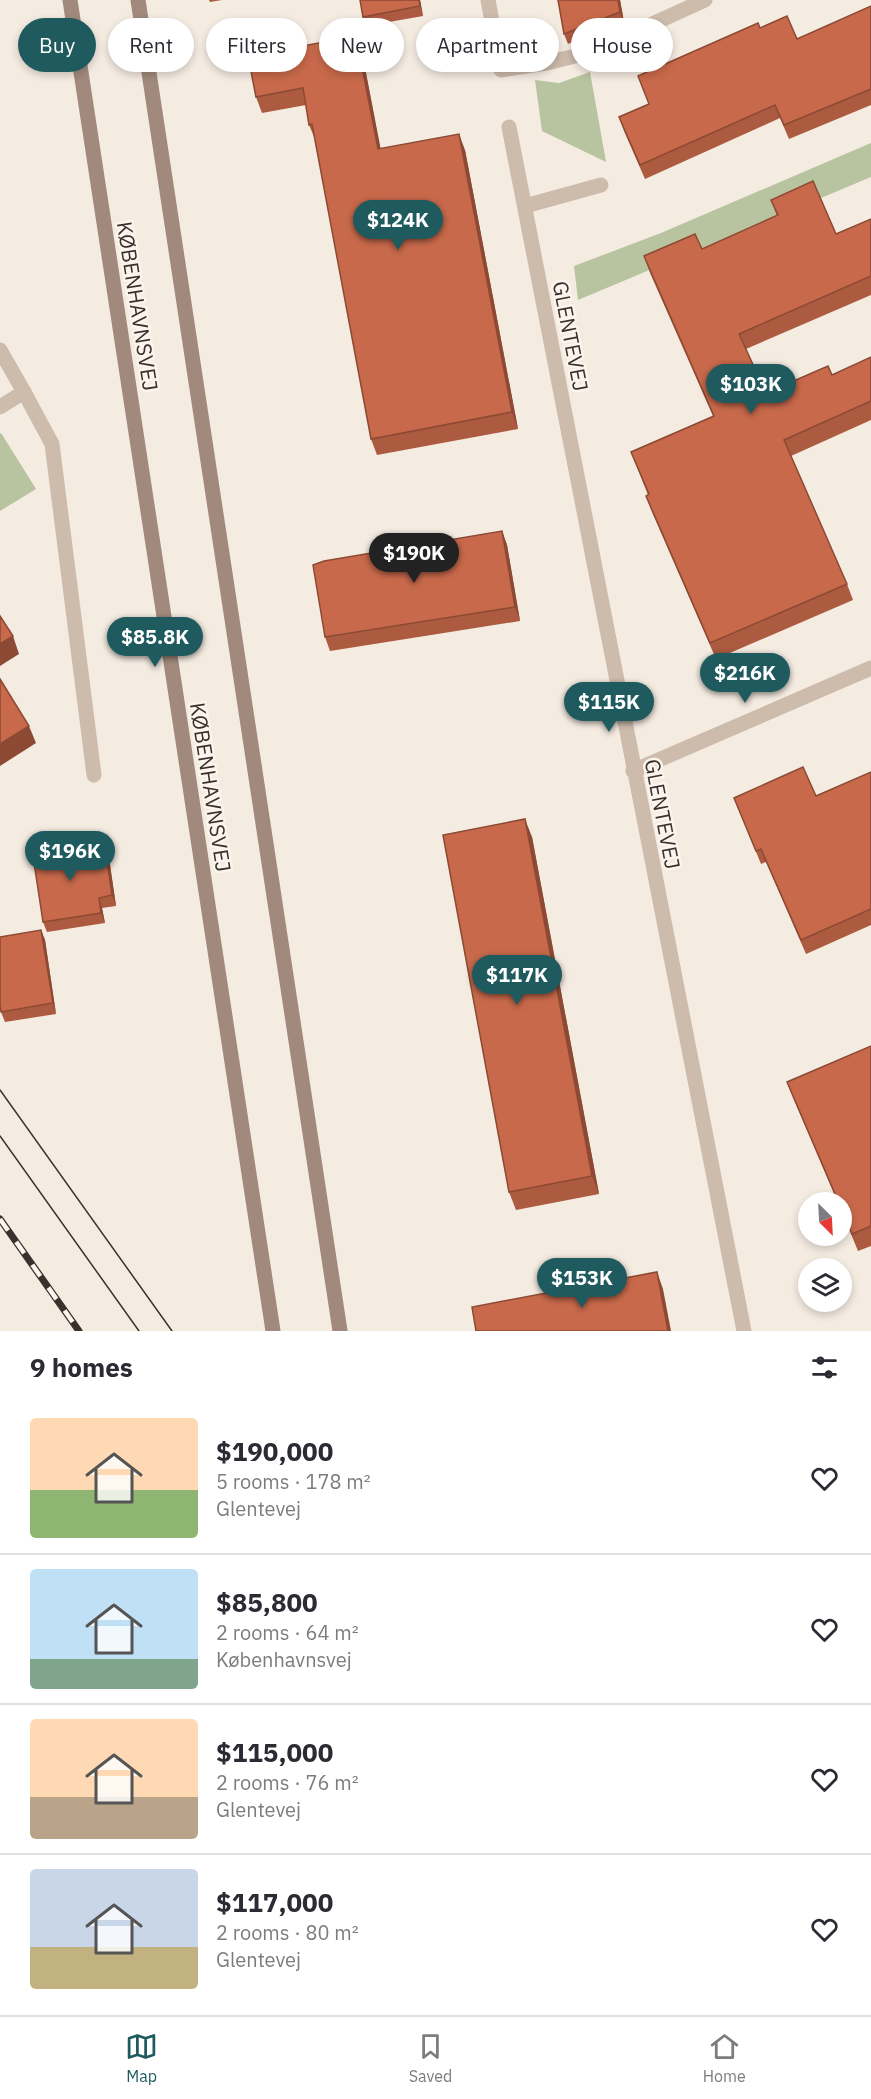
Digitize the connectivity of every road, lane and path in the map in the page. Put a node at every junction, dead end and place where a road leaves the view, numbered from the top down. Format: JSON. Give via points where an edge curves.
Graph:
{"nodes":[{"id":1,"x":70,"y":0,"type":"edge"},
{"id":2,"x":138,"y":0,"type":"edge"},
{"id":3,"x":488,"y":0,"type":"edge"},
{"id":4,"x":705,"y":0,"type":"edge"},
{"id":5,"x":509,"y":127,"type":"dead end"},
{"id":6,"x":601,"y":184,"type":"dead end"},
{"id":7,"x":525,"y":206,"type":"junction"},
{"id":8,"x":0,"y":350,"type":"edge"},
{"id":9,"x":24,"y":392,"type":"junction"},
{"id":10,"x":0,"y":406,"type":"edge"},
{"id":11,"x":871,"y":668,"type":"edge"},
{"id":12,"x":633,"y":771,"type":"junction"},
{"id":13,"x":94,"y":775,"type":"dead end"},
{"id":14,"x":273,"y":1331,"type":"edge"},
{"id":15,"x":340,"y":1331,"type":"edge"},
{"id":16,"x":744,"y":1331,"type":"edge"}],
"edges":[{"from":1,"to":14,"type":"main road","name":"KØBENHAVNSVEJ"},
{"from":2,"to":15,"type":"main road"},
{"from":3,"to":4,"type":"street","via":[[501,70],[591,52]]},
{"from":5,"to":7,"type":"street","name":"GLENTEVEJ"},
{"from":6,"to":7,"type":"street"},
{"from":7,"to":12,"type":"street","name":"GLENTEVEJ"},
{"from":8,"to":9,"type":"street"},
{"from":9,"to":10,"type":"street"},
{"from":9,"to":13,"type":"street","via":[[52,444]]},
{"from":11,"to":12,"type":"street"},
{"from":12,"to":16,"type":"street","name":"GLENTEVEJ"}]}
